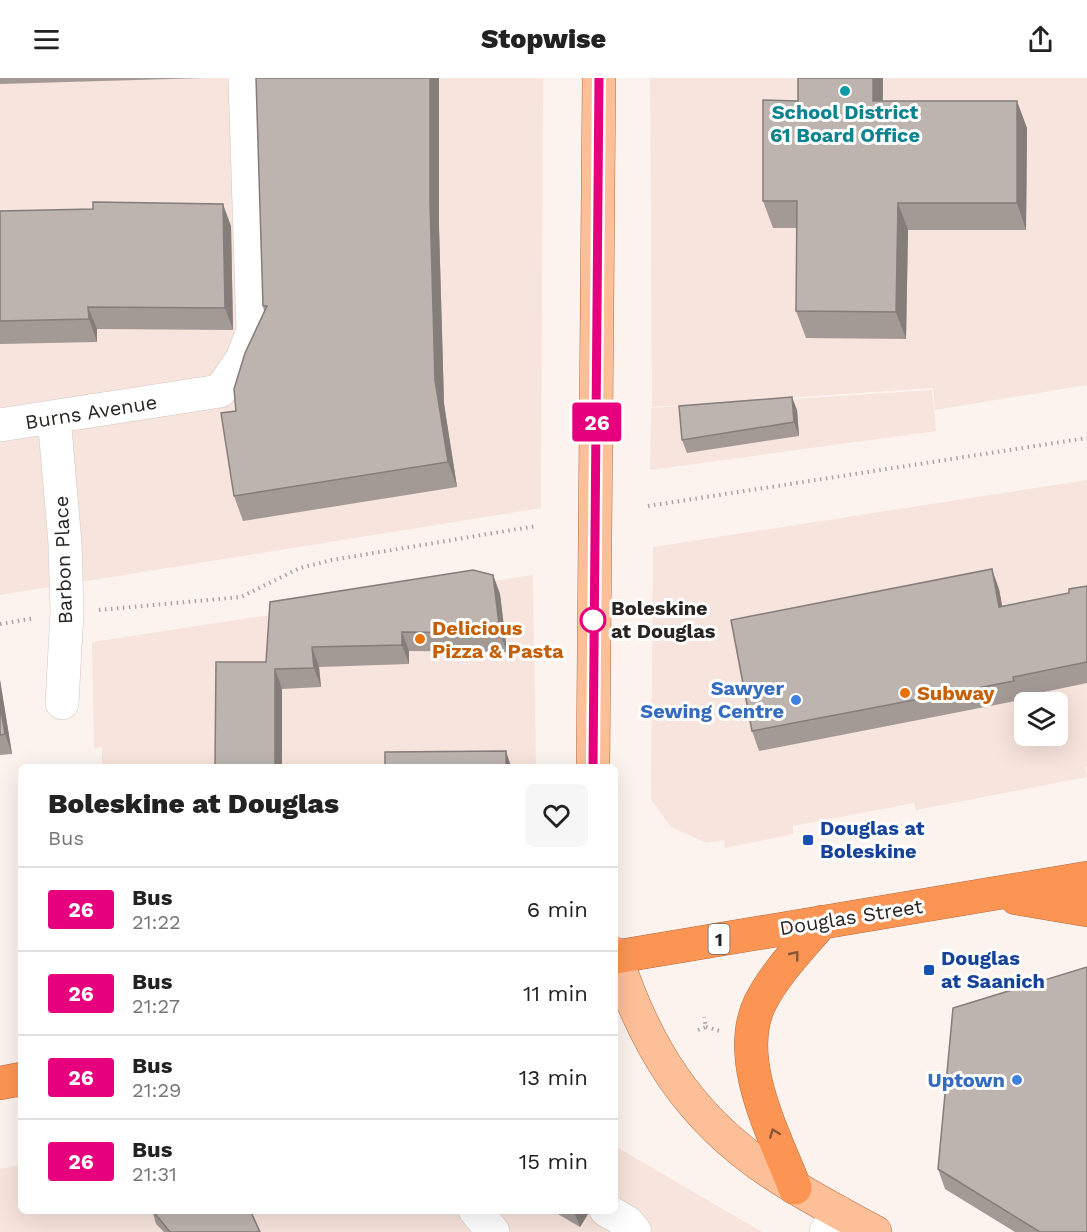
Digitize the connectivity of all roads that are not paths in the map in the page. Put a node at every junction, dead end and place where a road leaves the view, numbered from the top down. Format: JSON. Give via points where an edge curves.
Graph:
{"nodes":[{"id":1,"x":245,"y":78,"type":"edge"},
{"id":2,"x":599,"y":78,"type":"edge"},
{"id":3,"x":54,"y":417,"type":"junction"},
{"id":4,"x":0,"y":425,"type":"edge"},
{"id":5,"x":62,"y":703,"type":"dead end"},
{"id":6,"x":593,"y":764,"type":"edge"},
{"id":7,"x":1087,"y":878,"type":"edge"},
{"id":8,"x":991,"y":894,"type":"junction"},
{"id":9,"x":1087,"y":910,"type":"edge"},
{"id":10,"x":822,"y":922,"type":"junction"},
{"id":11,"x":618,"y":956,"type":"edge"},
{"id":12,"x":618,"y":965,"type":"edge"},
{"id":13,"x":18,"y":1080,"type":"edge"},
{"id":14,"x":0,"y":1083,"type":"edge"},
{"id":15,"x":795,"y":1188,"type":"junction"},
{"id":16,"x":478,"y":1214,"type":"edge"},
{"id":17,"x":613,"y":1214,"type":"edge"},
{"id":18,"x":832,"y":1222,"type":"edge"},
{"id":19,"x":492,"y":1232,"type":"edge"},
{"id":20,"x":635,"y":1232,"type":"edge"},
{"id":21,"x":875,"y":1232,"type":"edge"}],
"edges":[{"from":1,"to":3,"type":"street","name":"Burns Avenue","via":[[253,331],[242,359],[220,391]]},
{"from":2,"to":6,"type":"main road"},
{"from":3,"to":4,"type":"street","name":"Burns Avenue"},
{"from":3,"to":5,"type":"street","name":"Barbon Place","via":[[67,612]]},
{"from":7,"to":8,"type":"highway","name":"Douglas Street","number":"1"},
{"from":8,"to":9,"type":"highway"},
{"from":8,"to":10,"type":"highway","name":"Douglas Street","number":"1"},
{"from":10,"to":11,"type":"highway","name":"Douglas Street","number":"1"},
{"from":15,"to":10,"type":"highway","one_way":true,"via":[[752,1069],[751,1025],[771,984]]},
{"from":12,"to":15,"type":"main road","via":[[646,1034],[684,1092],[727,1137]]},
{"from":13,"to":14,"type":"highway"},
{"from":15,"to":18,"type":"main road"},
{"from":16,"to":19,"type":"street"},
{"from":17,"to":20,"type":"street"},
{"from":18,"to":21,"type":"main road"}]}
